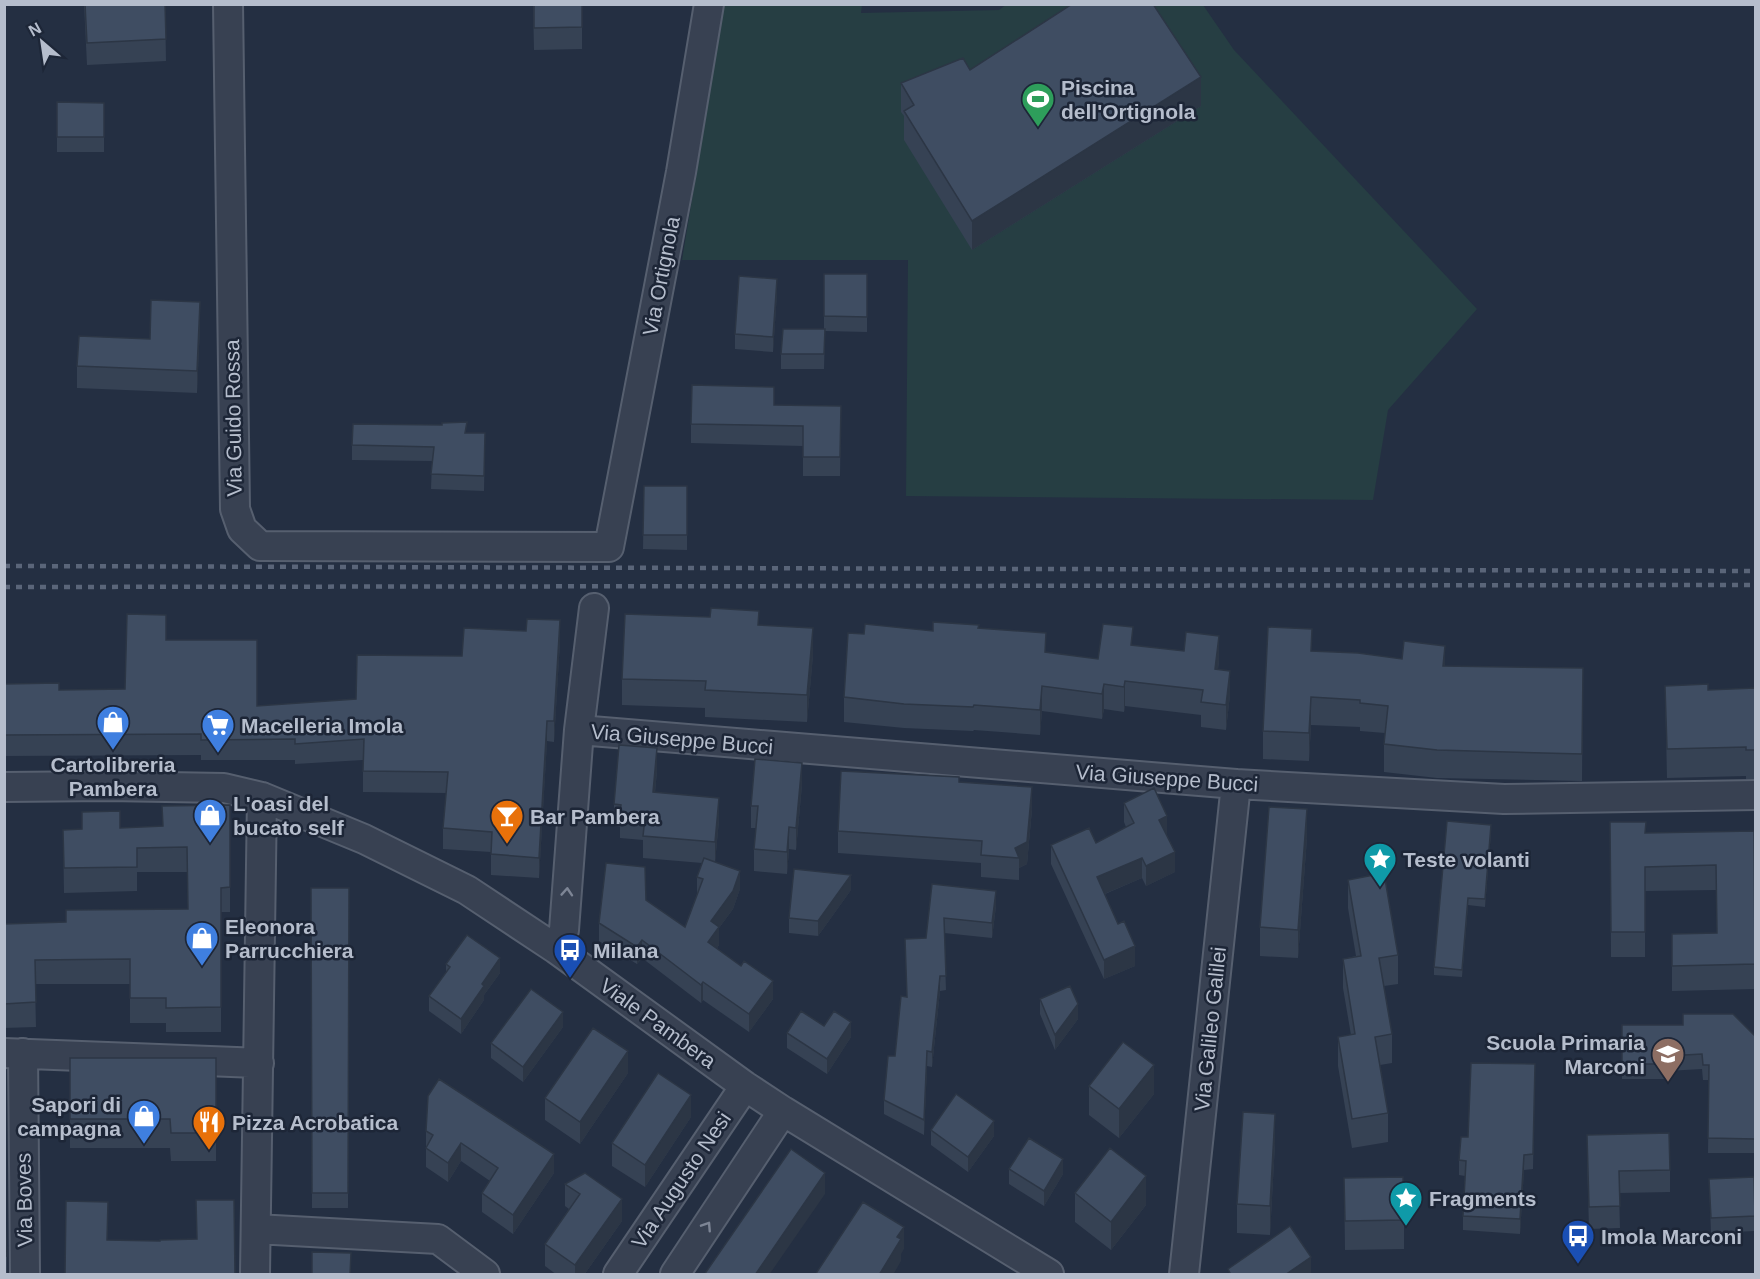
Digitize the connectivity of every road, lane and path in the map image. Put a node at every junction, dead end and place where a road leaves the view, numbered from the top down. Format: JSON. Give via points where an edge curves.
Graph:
{"nodes":[{"id":1,"x":228,"y":4,"type":"edge"},
{"id":2,"x":709,"y":4,"type":"edge"},
{"id":3,"x":609,"y":547,"type":"joint"},
{"id":4,"x":594,"y":608,"type":"dead end"},
{"id":5,"x":579,"y":730,"type":"junction"},
{"id":6,"x":1236,"y":784,"type":"junction"},
{"id":7,"x":4,"y":787,"type":"edge"},
{"id":8,"x":1755,"y":795,"type":"edge"},
{"id":9,"x":262,"y":797,"type":"junction"},
{"id":10,"x":556,"y":949,"type":"junction"},
{"id":11,"x":14,"y":1053,"type":"edge"},
{"id":12,"x":259,"y":1063,"type":"junction"},
{"id":13,"x":745,"y":1086,"type":"junction"},
{"id":14,"x":783,"y":1111,"type":"junction"},
{"id":15,"x":256,"y":1229,"type":"junction"},
{"id":16,"x":25,"y":1275,"type":"edge"},
{"id":17,"x":255,"y":1275,"type":"edge"},
{"id":18,"x":485,"y":1275,"type":"edge"},
{"id":19,"x":618,"y":1275,"type":"edge"},
{"id":20,"x":675,"y":1275,"type":"edge"},
{"id":21,"x":1050,"y":1275,"type":"edge"},
{"id":22,"x":1184,"y":1275,"type":"edge"}],
"edges":[{"from":1,"to":3,"type":"street","name":"Via Guido Rossa","via":[[234,509],[242,529],[260,546]]},
{"from":2,"to":3,"type":"street","name":"Via Ortignola"},
{"from":4,"to":5,"type":"street"},
{"from":5,"to":6,"type":"street","name":"Via Giuseppe Bucci"},
{"from":10,"to":5,"type":"street","one_way":true,"via":[[564,930]]},
{"from":6,"to":8,"type":"street","name":"Via Giuseppe Bucci","via":[[1504,799]]},
{"from":6,"to":22,"type":"street","name":"Via Galileo Galilei"},
{"from":7,"to":9,"type":"street","name":"Viale Pambera","via":[[224,788]]},
{"from":9,"to":10,"type":"street","name":"Viale Pambera","via":[[364,838],[467,890]]},
{"from":9,"to":12,"type":"street"},
{"from":10,"to":13,"type":"street","name":"Viale Pambera"},
{"from":11,"to":12,"type":"street"},
{"from":11,"to":16,"type":"street","name":"Via Boves"},
{"from":12,"to":15,"type":"street"},
{"from":13,"to":14,"type":"street","name":"Viale Pambera"},
{"from":13,"to":19,"type":"street","name":"Via Augusto Nesi"},
{"from":20,"to":14,"type":"street","one_way":true},
{"from":14,"to":21,"type":"street","name":"Viale Pambera"},
{"from":15,"to":17,"type":"street"},
{"from":15,"to":18,"type":"street","via":[[438,1239]]}]}
